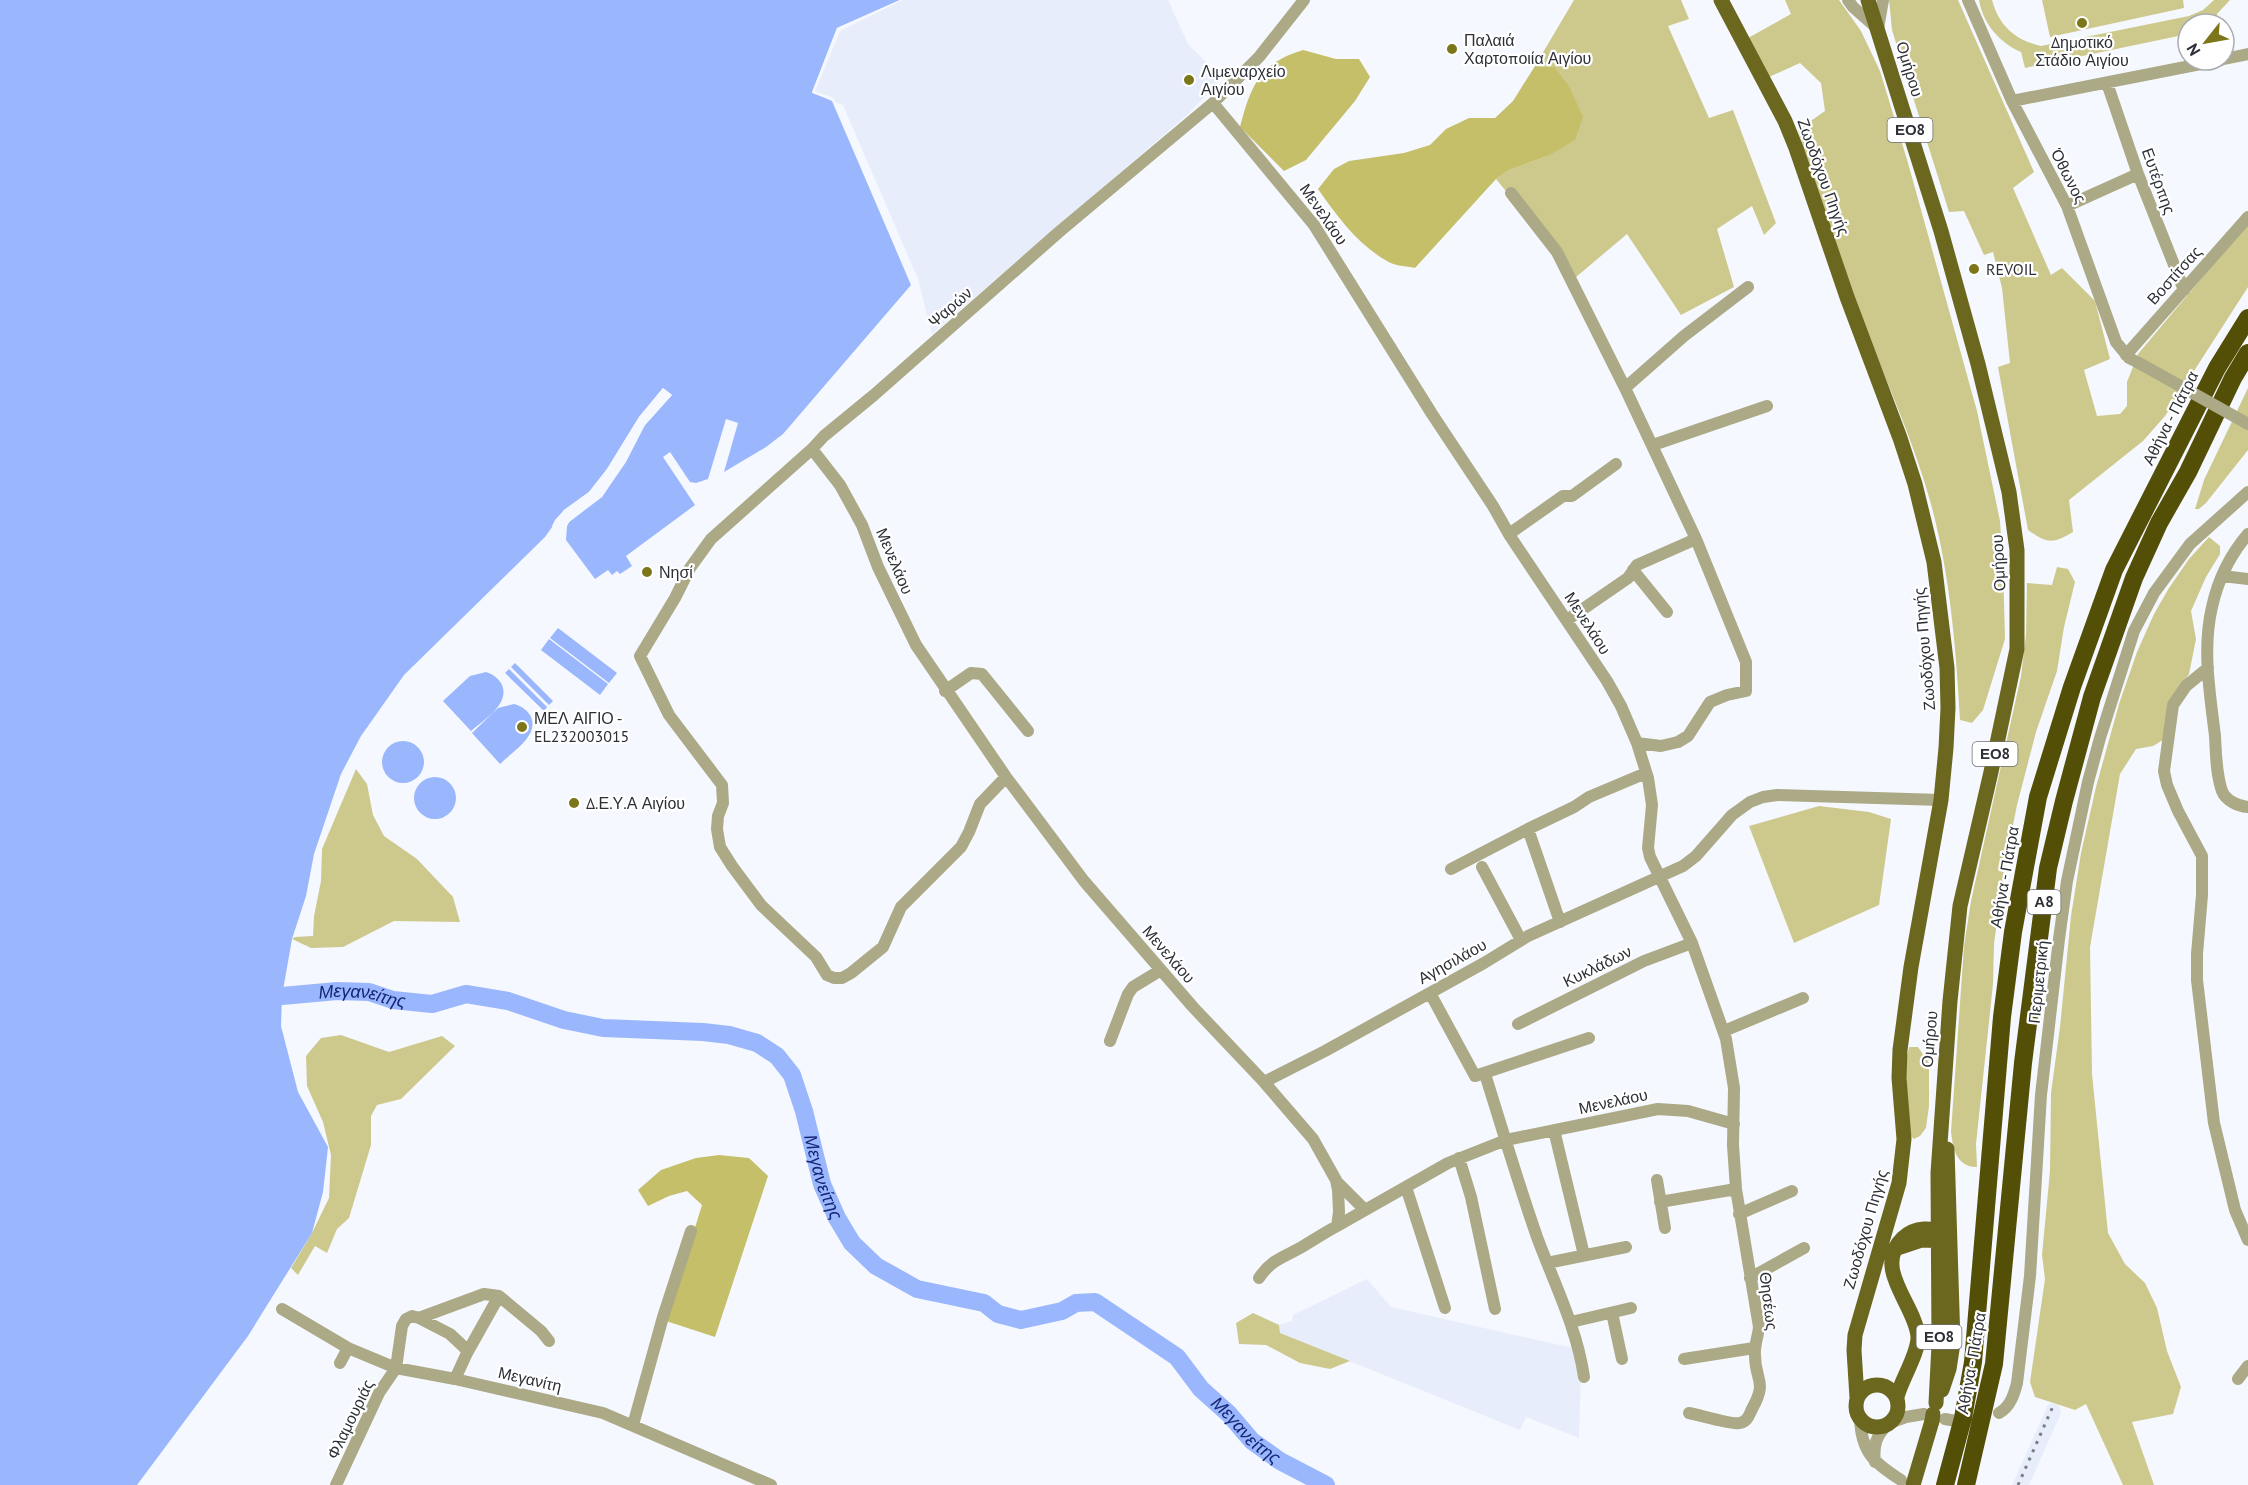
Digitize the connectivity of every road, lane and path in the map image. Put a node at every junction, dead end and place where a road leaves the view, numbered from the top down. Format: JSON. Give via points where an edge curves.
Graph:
{"nodes":[{"id":1,"x":1304,"y":0,"type":"edge"},
{"id":2,"x":1721,"y":0,"type":"edge"},
{"id":3,"x":1848,"y":0,"type":"edge"},
{"id":4,"x":1868,"y":0,"type":"edge"},
{"id":5,"x":1883,"y":0,"type":"edge"},
{"id":6,"x":1968,"y":0,"type":"edge"},
{"id":7,"x":1878,"y":28,"type":"junction"},
{"id":8,"x":2176,"y":69,"type":"edge"},
{"id":9,"x":2107,"y":83,"type":"junction"},
{"id":10,"x":2012,"y":101,"type":"junction"},
{"id":11,"x":1214,"y":103,"type":"junction"},
{"id":12,"x":2138,"y":174,"type":"junction"},
{"id":13,"x":1511,"y":193,"type":"dead end"},
{"id":14,"x":2067,"y":206,"type":"junction"},
{"id":15,"x":2248,"y":217,"type":"edge"},
{"id":16,"x":1748,"y":287,"type":"dead end"},
{"id":17,"x":2184,"y":290,"type":"junction"},
{"id":18,"x":2248,"y":318,"type":"edge"},
{"id":19,"x":2248,"y":353,"type":"edge"},
{"id":20,"x":2126,"y":355,"type":"junction"},
{"id":21,"x":1625,"y":388,"type":"junction"},
{"id":22,"x":1767,"y":406,"type":"dead end"},
{"id":23,"x":2248,"y":424,"type":"edge"},
{"id":24,"x":1653,"y":445,"type":"junction"},
{"id":25,"x":812,"y":449,"type":"junction"},
{"id":26,"x":1616,"y":464,"type":"dead end"},
{"id":27,"x":2248,"y":492,"type":"edge"},
{"id":28,"x":1509,"y":534,"type":"junction"},
{"id":29,"x":2248,"y":534,"type":"edge"},
{"id":30,"x":1696,"y":539,"type":"junction"},
{"id":31,"x":1633,"y":570,"type":"junction"},
{"id":32,"x":2222,"y":576,"type":"junction"},
{"id":33,"x":2248,"y":579,"type":"edge"},
{"id":34,"x":1667,"y":612,"type":"dead end"},
{"id":35,"x":1568,"y":620,"type":"junction"},
{"id":36,"x":2208,"y":668,"type":"junction"},
{"id":37,"x":945,"y":691,"type":"junction"},
{"id":38,"x":1028,"y":731,"type":"dead end"},
{"id":39,"x":1637,"y":743,"type":"junction"},
{"id":40,"x":1646,"y":773,"type":"junction"},
{"id":41,"x":1006,"y":777,"type":"junction"},
{"id":42,"x":1941,"y":800,"type":"junction"},
{"id":43,"x":2248,"y":807,"type":"edge"},
{"id":44,"x":1528,"y":829,"type":"junction"},
{"id":45,"x":1482,"y":867,"type":"dead end"},
{"id":46,"x":1451,"y":869,"type":"dead end"},
{"id":47,"x":1661,"y":877,"type":"junction"},
{"id":48,"x":1560,"y":922,"type":"junction"},
{"id":49,"x":1521,"y":940,"type":"junction"},
{"id":50,"x":1692,"y":943,"type":"junction"},
{"id":51,"x":1161,"y":970,"type":"junction"},
{"id":52,"x":1430,"y":993,"type":"junction"},
{"id":53,"x":1803,"y":998,"type":"dead end"},
{"id":54,"x":1518,"y":1024,"type":"dead end"},
{"id":55,"x":1724,"y":1031,"type":"junction"},
{"id":56,"x":1589,"y":1038,"type":"dead end"},
{"id":57,"x":1110,"y":1041,"type":"dead end"},
{"id":58,"x":1485,"y":1074,"type":"junction"},
{"id":59,"x":1264,"y":1082,"type":"junction"},
{"id":60,"x":1943,"y":1107,"type":"junction"},
{"id":61,"x":1734,"y":1124,"type":"junction"},
{"id":62,"x":1554,"y":1130,"type":"junction"},
{"id":63,"x":1506,"y":1140,"type":"junction"},
{"id":64,"x":1459,"y":1158,"type":"junction"},
{"id":65,"x":1336,"y":1180,"type":"junction"},
{"id":66,"x":1657,"y":1180,"type":"dead end"},
{"id":67,"x":1406,"y":1187,"type":"junction"},
{"id":68,"x":1736,"y":1189,"type":"junction"},
{"id":69,"x":1792,"y":1191,"type":"dead end"},
{"id":70,"x":1938,"y":1195,"type":"junction"},
{"id":71,"x":1660,"y":1202,"type":"junction"},
{"id":72,"x":1365,"y":1210,"type":"junction"},
{"id":73,"x":1739,"y":1214,"type":"junction"},
{"id":74,"x":1337,"y":1226,"type":"junction"},
{"id":75,"x":1665,"y":1228,"type":"dead end"},
{"id":76,"x":691,"y":1231,"type":"dead end"},
{"id":77,"x":1944,"y":1236,"type":"junction"},
{"id":78,"x":2248,"y":1240,"type":"edge"},
{"id":79,"x":1904,"y":1242,"type":"junction"},
{"id":80,"x":1626,"y":1247,"type":"dead end"},
{"id":81,"x":1804,"y":1248,"type":"dead end"},
{"id":82,"x":1584,"y":1255,"type":"junction"},
{"id":83,"x":1547,"y":1263,"type":"junction"},
{"id":84,"x":1939,"y":1272,"type":"junction"},
{"id":85,"x":1259,"y":1278,"type":"dead end"},
{"id":86,"x":1750,"y":1278,"type":"junction"},
{"id":87,"x":499,"y":1296,"type":"junction"},
{"id":88,"x":1445,"y":1308,"type":"dead end"},
{"id":89,"x":1630,"y":1308,"type":"dead end"},
{"id":90,"x":282,"y":1309,"type":"dead end"},
{"id":91,"x":1494,"y":1309,"type":"dead end"},
{"id":92,"x":1612,"y":1313,"type":"junction"},
{"id":93,"x":419,"y":1318,"type":"junction"},
{"id":94,"x":1571,"y":1322,"type":"junction"},
{"id":95,"x":549,"y":1341,"type":"dead end"},
{"id":96,"x":348,"y":1348,"type":"junction"},
{"id":97,"x":1754,"y":1348,"type":"junction"},
{"id":98,"x":467,"y":1353,"type":"junction"},
{"id":99,"x":1622,"y":1359,"type":"dead end"},
{"id":100,"x":1684,"y":1359,"type":"dead end"},
{"id":101,"x":1855,"y":1361,"type":"junction"},
{"id":102,"x":340,"y":1362,"type":"dead end"},
{"id":103,"x":1909,"y":1365,"type":"junction"},
{"id":104,"x":2248,"y":1366,"type":"edge"},
{"id":105,"x":396,"y":1368,"type":"junction"},
{"id":106,"x":1584,"y":1377,"type":"dead end"},
{"id":107,"x":455,"y":1379,"type":"junction"},
{"id":108,"x":2238,"y":1379,"type":"dead end"},
{"id":109,"x":1876,"y":1385,"type":"junction"},
{"id":110,"x":1857,"y":1398,"type":"junction"},
{"id":111,"x":1897,"y":1400,"type":"junction"},
{"id":112,"x":1689,"y":1413,"type":"dead end"},
{"id":113,"x":2000,"y":1413,"type":"dead end"},
{"id":114,"x":1941,"y":1415,"type":"junction"},
{"id":115,"x":1860,"y":1418,"type":"junction"},
{"id":116,"x":1890,"y":1423,"type":"junction"},
{"id":117,"x":633,"y":1425,"type":"junction"},
{"id":118,"x":1875,"y":1463,"type":"junction"},
{"id":119,"x":1907,"y":1483,"type":"edge"},
{"id":120,"x":336,"y":1485,"type":"edge"},
{"id":121,"x":771,"y":1485,"type":"edge"},
{"id":122,"x":1945,"y":1485,"type":"edge"},
{"id":123,"x":1966,"y":1485,"type":"edge"}],
"edges":[{"from":1,"to":11,"type":"street","name":"Ψαρών","via":[[1259,57]]},
{"from":2,"to":42,"type":"main road","name":"Ζωοδόχου Πηγής","via":[[1796,148],[1923,512],[1934,562],[1947,668]]},
{"from":3,"to":7,"type":"street"},
{"from":4,"to":7,"type":"main road","number":"ΕΟ8"},
{"from":5,"to":7,"type":"street"},
{"from":6,"to":10,"type":"street","name":"Όθωνος"},
{"from":7,"to":60,"type":"main road","name":"Ομήρου","number":"ΕΟ8","via":[[1978,364],[2009,492],[2017,550],[2017,649],[1960,906]]},
{"from":8,"to":9,"type":"street"},
{"from":9,"to":10,"type":"street"},
{"from":9,"to":12,"type":"street","name":"Ευτέρπης"},
{"from":10,"to":14,"type":"street","name":"Όθωνος"},
{"from":11,"to":25,"type":"street","name":"Ψαρών","via":[[1059,232]]},
{"from":11,"to":28,"type":"street","name":"Μενελάου","via":[[1314,225]]},
{"from":12,"to":14,"type":"street"},
{"from":12,"to":17,"type":"street","name":"Ευτέρπης"},
{"from":13,"to":21,"type":"street","via":[[1557,252]]},
{"from":14,"to":20,"type":"street","name":"Όθωνος","via":[[2113,336]]},
{"from":15,"to":17,"type":"street","name":"Βοστίτσας"},
{"from":16,"to":21,"type":"street"},
{"from":17,"to":20,"type":"street","name":"Βοστίτσας"},
{"from":18,"to":122,"type":"highway","name":"Αθήνα - Πάτρα","number":"Α8","via":[[2217,368],[2114,570],[2038,797],[2002,1017],[1973,1362]]},
{"from":19,"to":123,"type":"highway","name":"Αθήνα - Πάτρα","number":"Α8","via":[[2134,578],[2092,697],[2064,801],[2048,868],[2023,1064],[1994,1364]]},
{"from":20,"to":23,"type":"street","name":"Όθωνος","bridge":true},
{"from":21,"to":24,"type":"street"},
{"from":22,"to":24,"type":"street"},
{"from":24,"to":30,"type":"street"},
{"from":25,"to":37,"type":"street","name":"Μενελάου","via":[[840,485],[862,525],[916,645]]},
{"from":25,"to":41,"type":"street","name":"Ψαρών","via":[[711,539],[640,656],[669,716],[722,785],[723,803],[717,829],[720,847],[761,905],[816,957],[827,975],[842,978],[883,947],[902,907],[961,847],[980,804]]},
{"from":26,"to":28,"type":"street"},
{"from":27,"to":113,"type":"street","name":"Περιμετρική","via":[[2190,544],[2154,593],[2134,631],[2097,749],[2067,881],[2059,939],[2041,1095],[2030,1276],[2016,1383],[2012,1399]]},
{"from":28,"to":35,"type":"street","name":"Μενελάου"},
{"from":29,"to":32,"type":"street"},
{"from":30,"to":31,"type":"street"},
{"from":30,"to":39,"type":"street","via":[[1746,662],[1746,691],[1710,702],[1688,736],[1678,742],[1661,746]]},
{"from":31,"to":34,"type":"street"},
{"from":31,"to":35,"type":"street","via":[[1628,578]]},
{"from":32,"to":33,"type":"street"},
{"from":32,"to":36,"type":"street","via":[[2209,622]]},
{"from":35,"to":39,"type":"street","name":"Μενελάου","via":[[1622,706]]},
{"from":36,"to":43,"type":"street","via":[[2223,792],[2231,802]]},
{"from":36,"to":78,"type":"street","via":[[2186,686],[2174,705],[2164,771],[2178,811],[2202,856],[2198,980],[2214,1123],[2235,1210]]},
{"from":37,"to":38,"type":"street","via":[[971,673],[982,674]]},
{"from":37,"to":41,"type":"street","name":"Μενελάου"},
{"from":39,"to":40,"type":"street","name":"Μενελάου"},
{"from":40,"to":44,"type":"street"},
{"from":40,"to":47,"type":"street","name":"Μενελάου","via":[[1652,805],[1648,848]]},
{"from":41,"to":51,"type":"street","name":"Μενελάου","via":[[1084,881]]},
{"from":42,"to":47,"type":"street","name":"Αγησιλάου","via":[[1777,795],[1756,799],[1732,814],[1689,863]]},
{"from":42,"to":101,"type":"main road","name":"Ζωοδόχου Πηγής","via":[[1900,1050],[1904,1139],[1899,1183],[1859,1317]]},
{"from":44,"to":46,"type":"street"},
{"from":44,"to":48,"type":"street"},
{"from":45,"to":49,"type":"street"},
{"from":47,"to":48,"type":"street","name":"Αγησιλάου"},
{"from":47,"to":50,"type":"street","name":"Μενελάου"},
{"from":48,"to":49,"type":"street","name":"Αγησιλάου"},
{"from":49,"to":52,"type":"street","name":"Αγησιλάου"},
{"from":50,"to":54,"type":"street","name":"Κυκλάδων","via":[[1644,961]]},
{"from":50,"to":55,"type":"street","name":"Μενελάου"},
{"from":51,"to":57,"type":"street","via":[[1133,987]]},
{"from":51,"to":59,"type":"street","name":"Μενελάου"},
{"from":52,"to":58,"type":"street","via":[[1473,1075]]},
{"from":52,"to":59,"type":"street","name":"Αγησιλάου"},
{"from":53,"to":55,"type":"street"},
{"from":55,"to":61,"type":"street","name":"Μενελάου","via":[[1734,1088]]},
{"from":56,"to":58,"type":"street"},
{"from":58,"to":63,"type":"street"},
{"from":59,"to":65,"type":"street","name":"Μενελάου","via":[[1313,1139]]},
{"from":60,"to":70,"type":"main road","name":"Ομήρου","number":"ΕΟ8"},
{"from":60,"to":77,"type":"main road","name":"Ομήρου","number":"ΕΟ8","via":[[1949,1174]]},
{"from":61,"to":62,"type":"street","name":"Μενελάου","via":[[1664,1108]]},
{"from":61,"to":68,"type":"street","name":"Θησέως"},
{"from":62,"to":63,"type":"street","name":"Μενελάου"},
{"from":62,"to":82,"type":"street"},
{"from":63,"to":64,"type":"street","name":"Μενελάου"},
{"from":63,"to":83,"type":"street"},
{"from":64,"to":67,"type":"street","name":"Μενελάου"},
{"from":64,"to":91,"type":"street"},
{"from":65,"to":72,"type":"street"},
{"from":65,"to":74,"type":"street","name":"Μενελάου","via":[[1340,1201]]},
{"from":66,"to":71,"type":"street"},
{"from":67,"to":72,"type":"street","name":"Μενελάου"},
{"from":67,"to":88,"type":"street"},
{"from":68,"to":71,"type":"street"},
{"from":68,"to":73,"type":"street","name":"Θησέως"},
{"from":69,"to":73,"type":"street"},
{"from":70,"to":77,"type":"main road","name":"Ομήρου","number":"ΕΟ8"},
{"from":70,"to":79,"type":"main road","via":[[1929,1215]]},
{"from":71,"to":75,"type":"street"},
{"from":72,"to":74,"type":"street","name":"Μενελάου"},
{"from":73,"to":86,"type":"street","name":"Θησέως"},
{"from":74,"to":85,"type":"street","via":[[1283,1254]]},
{"from":76,"to":117,"type":"street"},
{"from":77,"to":79,"type":"main road","via":[[1924,1228]]},
{"from":77,"to":84,"type":"main road","name":"Ομήρου","number":"ΕΟ8"},
{"from":77,"to":114,"type":"main road","name":"Ομήρου","number":"ΕΟ8","via":[[1953,1327]]},
{"from":79,"to":84,"type":"main road","via":[[1923,1249]]},
{"from":79,"to":103,"type":"main road","via":[[1892,1258],[1892,1268],[1918,1337]]},
{"from":80,"to":82,"type":"street"},
{"from":81,"to":86,"type":"street"},
{"from":82,"to":83,"type":"street"},
{"from":83,"to":94,"type":"street"},
{"from":84,"to":114,"type":"main road","name":"Ομήρου","number":"ΕΟ8"},
{"from":86,"to":97,"type":"street","name":"Θησέως","via":[[1759,1328]]},
{"from":87,"to":93,"type":"street","via":[[484,1294]]},
{"from":87,"to":95,"type":"street"},
{"from":87,"to":98,"type":"street"},
{"from":89,"to":92,"type":"street"},
{"from":90,"to":96,"type":"street","name":"Μεγανίτη"},
{"from":92,"to":94,"type":"street"},
{"from":92,"to":99,"type":"street"},
{"from":93,"to":98,"type":"street","via":[[450,1334]]},
{"from":93,"to":105,"type":"street","via":[[412,1316],[404,1321]]},
{"from":94,"to":106,"type":"street"},
{"from":96,"to":102,"type":"street"},
{"from":96,"to":105,"type":"street","name":"Μεγανίτη"},
{"from":97,"to":100,"type":"street"},
{"from":97,"to":112,"type":"street","name":"Θησέως","via":[[1760,1397],[1748,1419],[1732,1423]]},
{"from":98,"to":107,"type":"street"},
{"from":101,"to":109,"type":"main road"},
{"from":101,"to":110,"type":"main road","name":"Ζωοδόχου Πηγής"},
{"from":103,"to":109,"type":"main road"},
{"from":103,"to":111,"type":"main road"},
{"from":104,"to":108,"type":"street"},
{"from":105,"to":107,"type":"street","name":"Μεγανίτη"},
{"from":105,"to":120,"type":"street","name":"Φλαμουριάς","via":[[379,1393]]},
{"from":107,"to":117,"type":"street","name":"Μεγανίτη","via":[[603,1413]]},
{"from":109,"to":110,"type":"main road"},
{"from":109,"to":111,"type":"main road","via":[[1891,1390]]},
{"from":110,"to":115,"type":"main road"},
{"from":111,"to":116,"type":"main road","via":[[1897,1413]]},
{"from":111,"to":116,"type":"street","via":[[1909,1410],[1924,1414]]},
{"from":114,"to":119,"type":"main road","name":"Ομήρου","number":"ΕΟ8"},
{"from":115,"to":116,"type":"main road","via":[[1876,1428]]},
{"from":115,"to":118,"type":"street","via":[[1863,1442]]},
{"from":116,"to":118,"type":"street","via":[[1875,1441]]},
{"from":117,"to":121,"type":"street","name":"Μεγανίτη"},
{"from":118,"to":119,"type":"street"}]}
